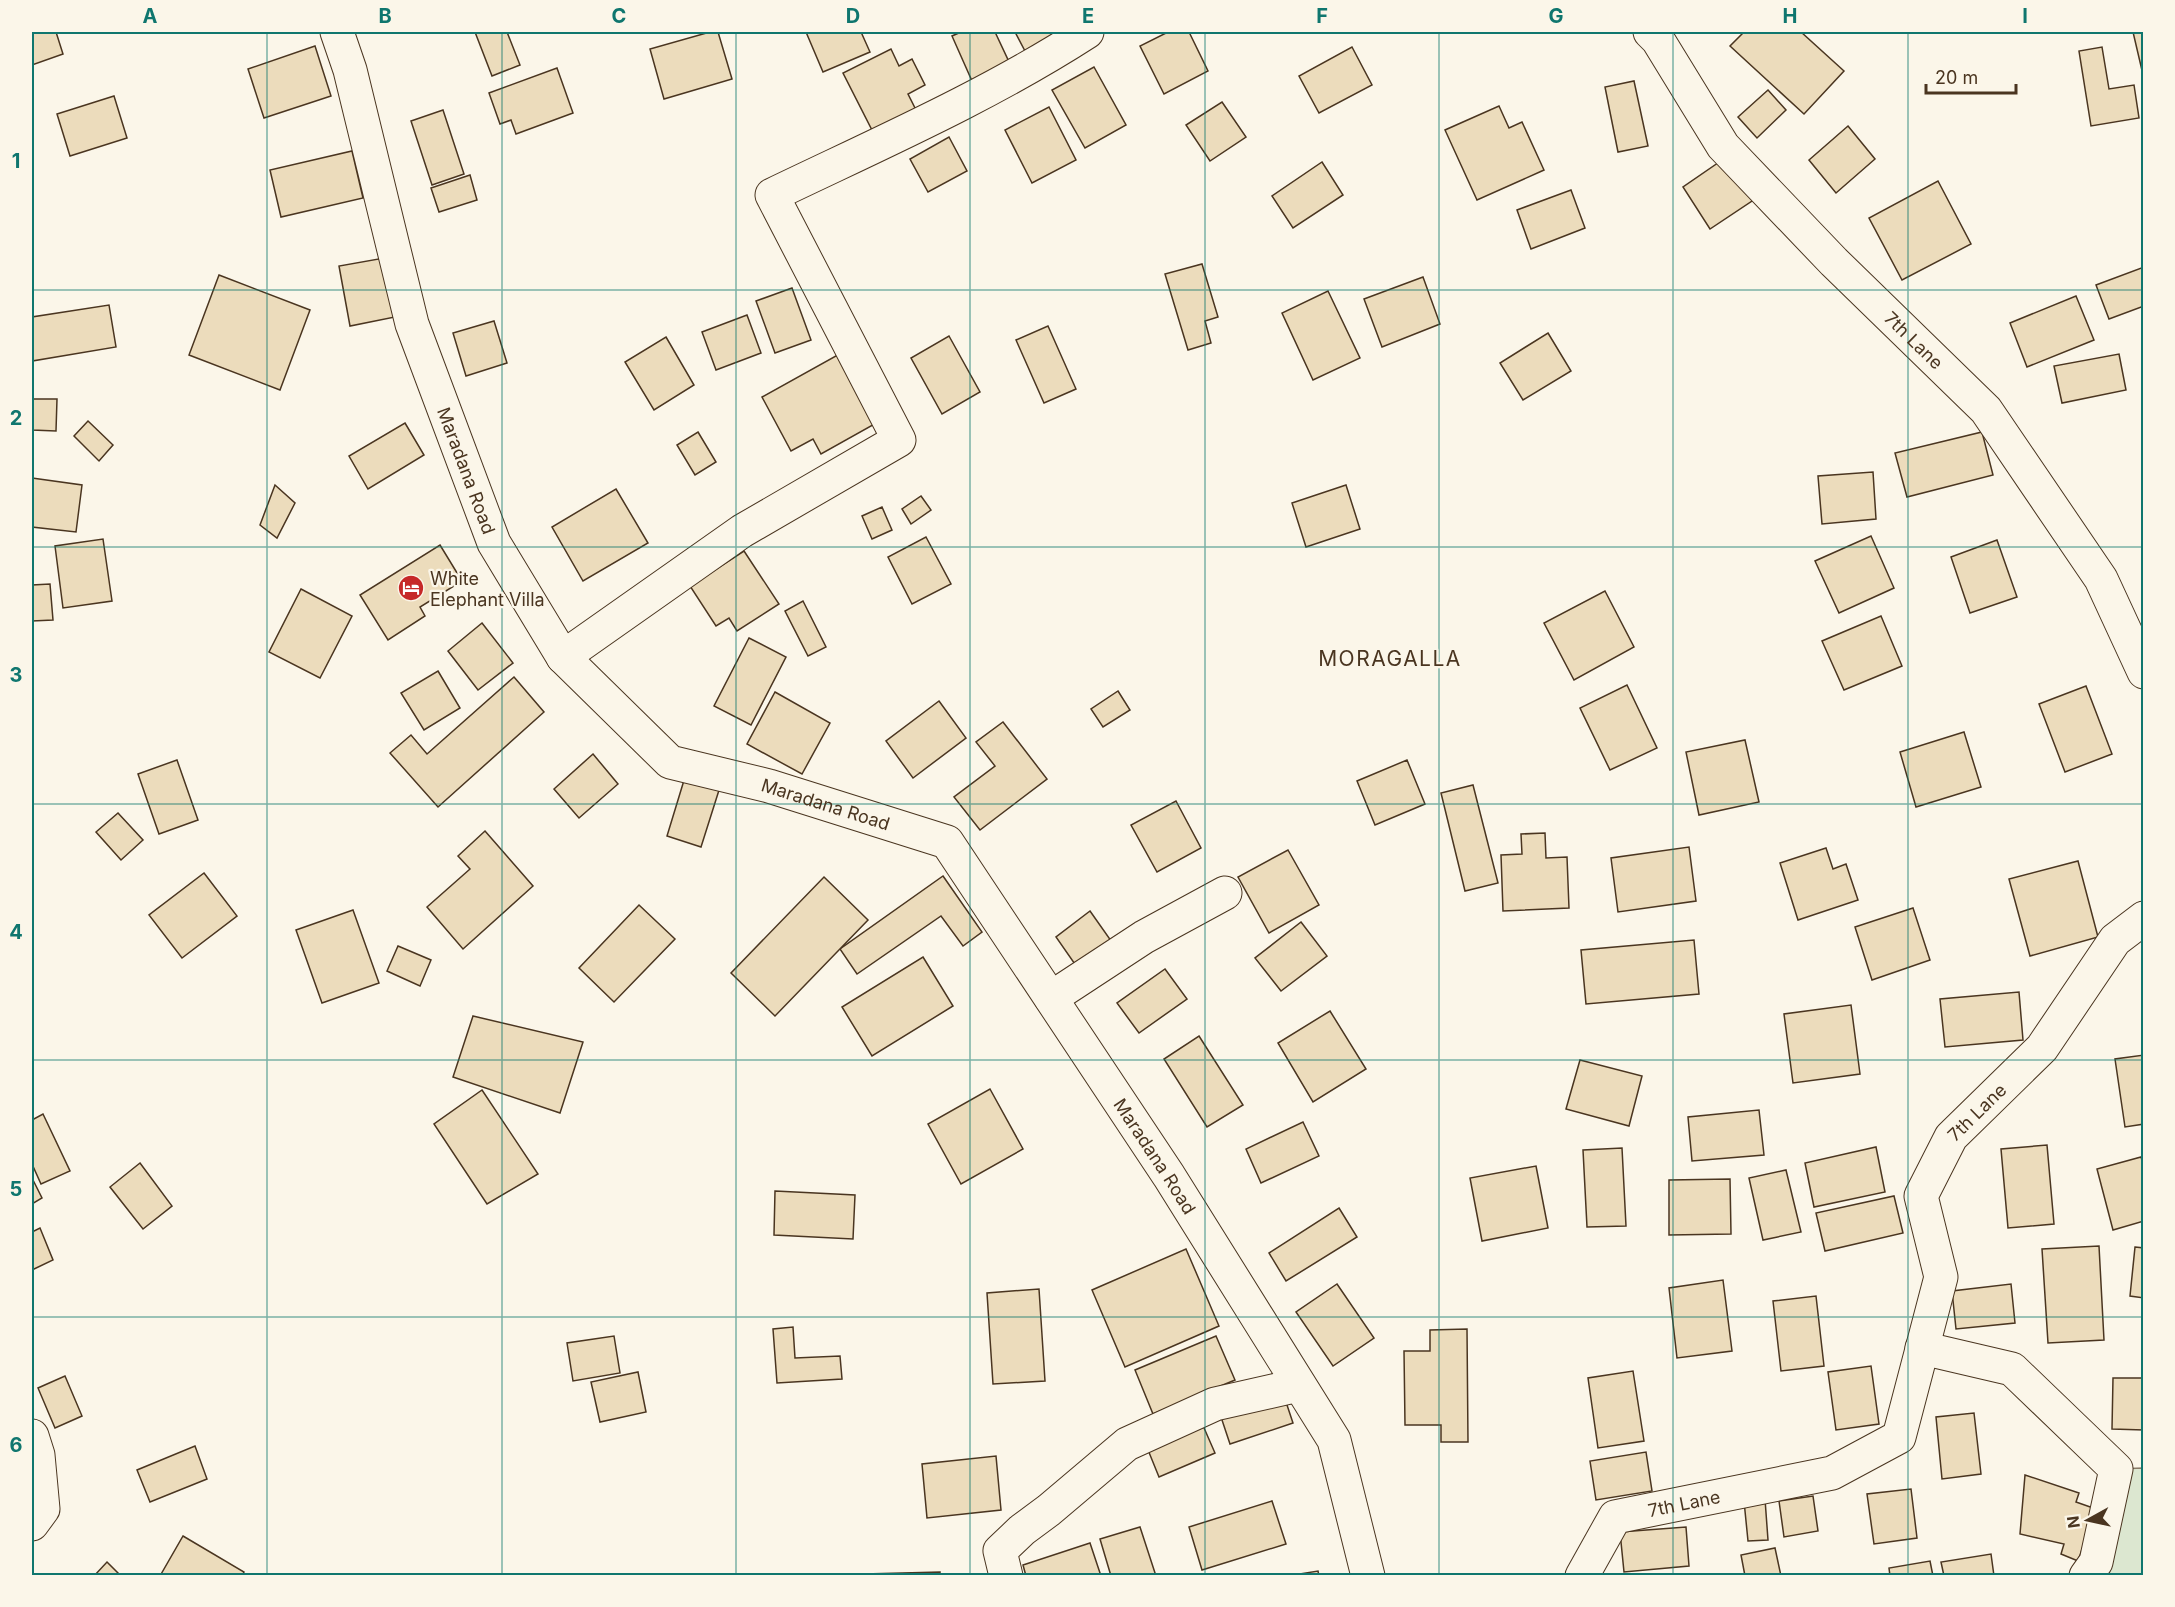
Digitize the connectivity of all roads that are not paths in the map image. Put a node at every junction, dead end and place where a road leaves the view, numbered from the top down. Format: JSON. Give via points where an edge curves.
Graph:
{"nodes":[{"id":1,"x":337,"y":32,"type":"edge"},
{"id":2,"x":1087,"y":32,"type":"edge"},
{"id":3,"x":1650,"y":32,"type":"edge"},
{"id":4,"x":563,"y":657,"type":"junction"},
{"id":5,"x":2144,"y":672,"type":"edge"},
{"id":6,"x":1225,"y":893,"type":"dead end"},
{"id":7,"x":2144,"y":918,"type":"edge"},
{"id":8,"x":1051,"y":998,"type":"junction"},
{"id":9,"x":1922,"y":1348,"type":"junction"},
{"id":10,"x":1299,"y":1385,"type":"junction"},
{"id":11,"x":32,"y":1436,"type":"edge"},
{"id":12,"x":32,"y":1524,"type":"edge"},
{"id":13,"x":1006,"y":1575,"type":"edge"},
{"id":14,"x":1368,"y":1575,"type":"edge"},
{"id":15,"x":1582,"y":1575,"type":"edge"},
{"id":16,"x":2086,"y":1575,"type":"edge"}],
"edges":[{"from":1,"to":4,"type":"street","name":"Maradana Road","via":[[350,70],[412,324],[494,543]]},
{"from":2,"to":4,"type":"street","via":[[957,105],[772,195],[899,440],[742,531]]},
{"from":3,"to":5,"type":"street","name":"7th Lane","via":[[1659,40],[1723,146],[1834,262],[1986,410],[2101,579]]},
{"from":4,"to":8,"type":"street","name":"Maradana Road","via":[[670,762],[769,786],[947,842]]},
{"from":6,"to":8,"type":"street","via":[[1144,937]]},
{"from":7,"to":9,"type":"street","name":"7th Lane","via":[[2115,940],[2042,1048],[1951,1137],[1921,1196],[1941,1276]]},
{"from":8,"to":10,"type":"street","name":"Maradana Road","via":[[1169,1176]]},
{"from":9,"to":15,"type":"street","name":"7th Lane","via":[[1899,1437],[1832,1473],[1615,1517]]},
{"from":9,"to":16,"type":"street","via":[[2012,1369],[2116,1469],[2096,1562]]},
{"from":10,"to":13,"type":"street","via":[[1215,1404],[1127,1444],[1000,1551]]},
{"from":10,"to":14,"type":"street","name":"Maradana Road","via":[[1334,1440]]},
{"from":11,"to":12,"type":"street","via":[[38,1455],[43,1509]]}]}
